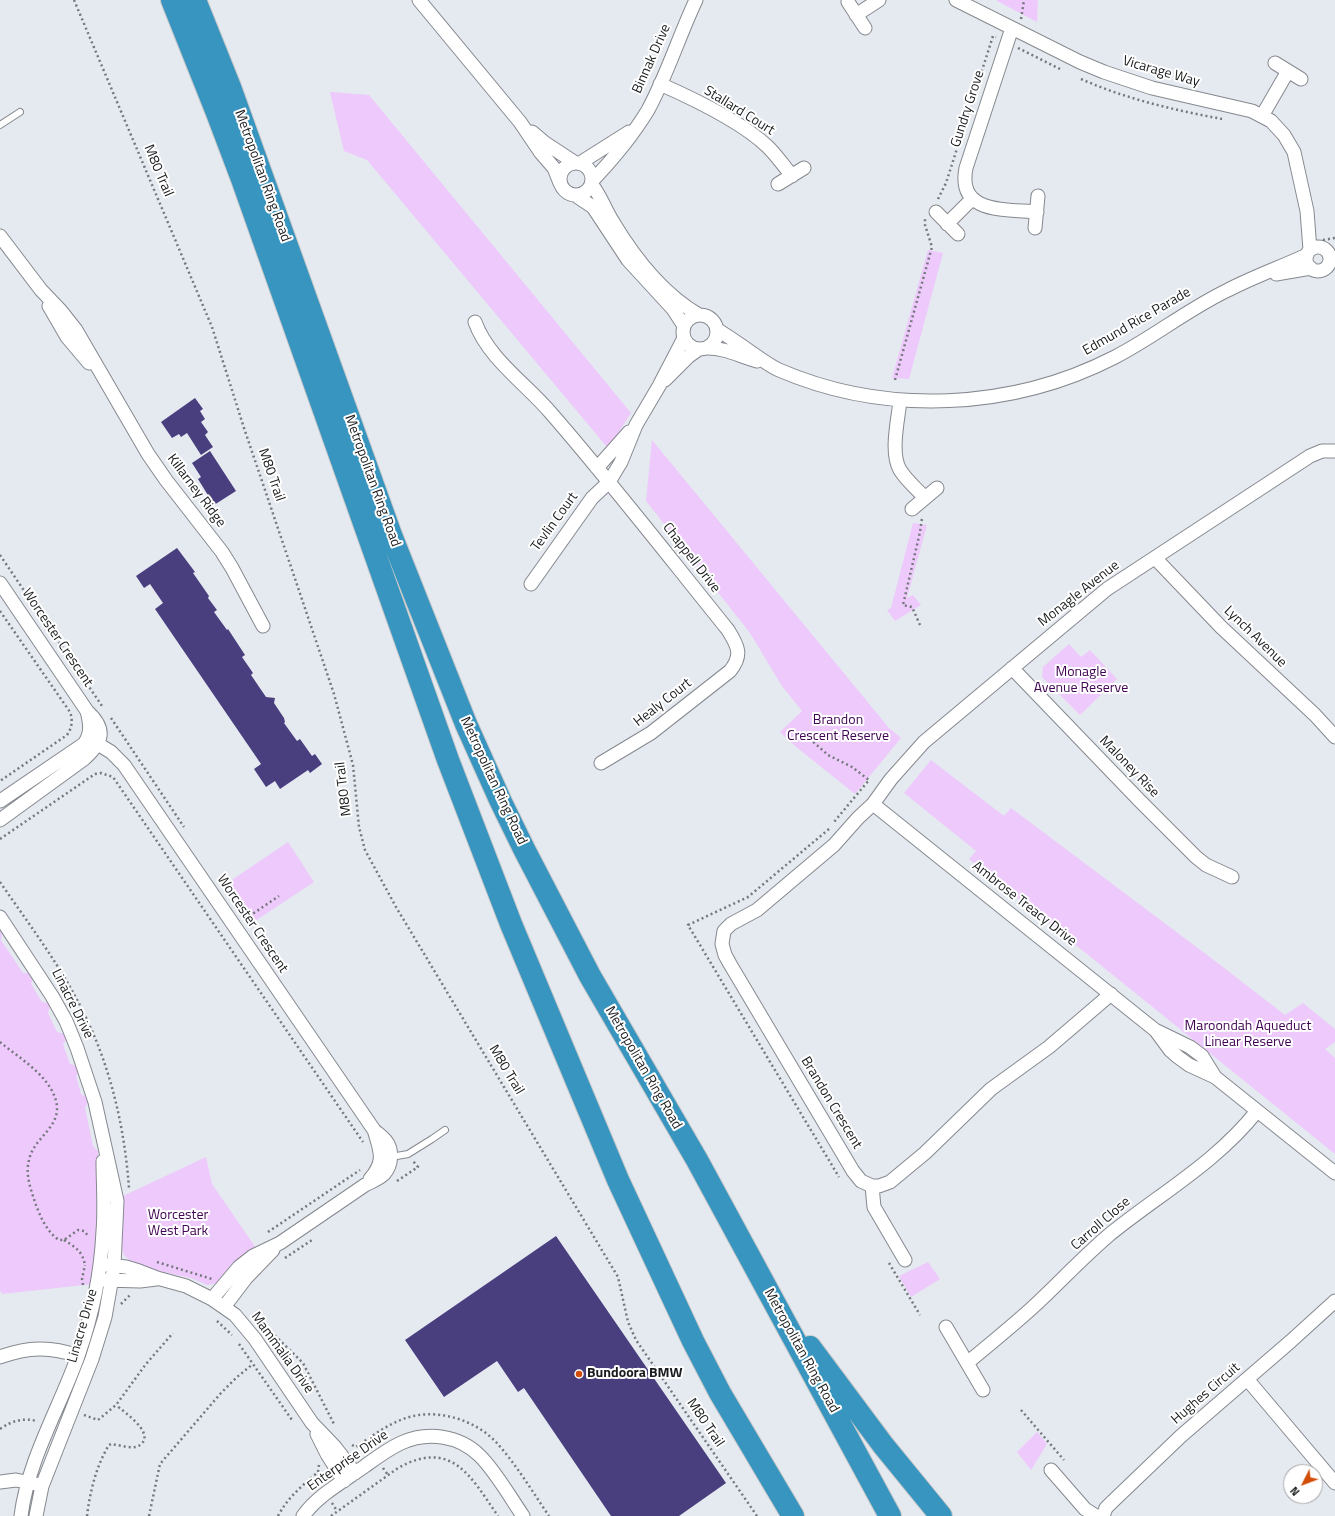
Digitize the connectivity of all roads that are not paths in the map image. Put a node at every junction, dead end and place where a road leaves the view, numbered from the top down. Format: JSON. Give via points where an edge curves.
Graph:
{"nodes":[{"id":1,"x":172,"y":0,"type":"edge"},
{"id":2,"x":195,"y":0,"type":"edge"},
{"id":3,"x":419,"y":0,"type":"edge"},
{"id":4,"x":696,"y":0,"type":"edge"},
{"id":5,"x":878,"y":0,"type":"edge"},
{"id":6,"x":956,"y":0,"type":"edge"},
{"id":7,"x":848,"y":2,"type":"dead end"},
{"id":8,"x":856,"y":15,"type":"junction"},
{"id":9,"x":865,"y":28,"type":"dead end"},
{"id":10,"x":1014,"y":30,"type":"junction"},
{"id":11,"x":1275,"y":63,"type":"dead end"},
{"id":12,"x":1288,"y":71,"type":"junction"},
{"id":13,"x":1301,"y":79,"type":"dead end"},
{"id":14,"x":660,"y":84,"type":"junction"},
{"id":15,"x":20,"y":112,"type":"dead end"},
{"id":16,"x":1262,"y":116,"type":"junction"},
{"id":17,"x":520,"y":122,"type":"junction"},
{"id":18,"x":0,"y":125,"type":"edge"},
{"id":19,"x":634,"y":129,"type":"junction"},
{"id":20,"x":577,"y":162,"type":"junction"},
{"id":21,"x":804,"y":168,"type":"dead end"},
{"id":22,"x":792,"y":176,"type":"junction"},
{"id":23,"x":592,"y":182,"type":"junction"},
{"id":24,"x":560,"y":183,"type":"junction"},
{"id":25,"x":778,"y":184,"type":"dead end"},
{"id":26,"x":575,"y":195,"type":"junction"},
{"id":27,"x":1038,"y":196,"type":"dead end"},
{"id":28,"x":972,"y":200,"type":"junction"},
{"id":29,"x":933,"y":209,"type":"road end"},
{"id":30,"x":1037,"y":212,"type":"junction"},
{"id":31,"x":947,"y":224,"type":"junction"},
{"id":32,"x":1035,"y":228,"type":"dead end"},
{"id":33,"x":958,"y":234,"type":"dead end"},
{"id":34,"x":0,"y":236,"type":"edge"},
{"id":35,"x":1322,"y":253,"type":"edge"},
{"id":36,"x":1311,"y":268,"type":"junction"},
{"id":37,"x":1258,"y":277,"type":"junction"},
{"id":38,"x":699,"y":315,"type":"junction"},
{"id":39,"x":474,"y":322,"type":"dead end"},
{"id":40,"x":718,"y":330,"type":"junction"},
{"id":41,"x":684,"y":332,"type":"junction"},
{"id":42,"x":703,"y":349,"type":"junction"},
{"id":43,"x":772,"y":366,"type":"junction"},
{"id":44,"x":659,"y":386,"type":"junction"},
{"id":45,"x":900,"y":400,"type":"junction"},
{"id":46,"x":636,"y":425,"type":"junction"},
{"id":47,"x":1335,"y":451,"type":"edge"},
{"id":48,"x":597,"y":468,"type":"junction"},
{"id":49,"x":609,"y":482,"type":"junction"},
{"id":50,"x":937,"y":488,"type":"dead end"},
{"id":51,"x":924,"y":498,"type":"junction"},
{"id":52,"x":912,"y":509,"type":"dead end"},
{"id":53,"x":1155,"y":558,"type":"junction"},
{"id":54,"x":0,"y":583,"type":"edge"},
{"id":55,"x":531,"y":584,"type":"dead end"},
{"id":56,"x":263,"y":626,"type":"dead end"},
{"id":57,"x":738,"y":660,"type":"joint"},
{"id":58,"x":1012,"y":668,"type":"junction"},
{"id":59,"x":1335,"y":737,"type":"edge"},
{"id":60,"x":93,"y":741,"type":"junction"},
{"id":61,"x":601,"y":763,"type":"dead end"},
{"id":62,"x":0,"y":801,"type":"edge"},
{"id":63,"x":873,"y":804,"type":"junction"},
{"id":64,"x":0,"y":820,"type":"edge"},
{"id":65,"x":1232,"y":877,"type":"dead end"},
{"id":66,"x":0,"y":917,"type":"edge"},
{"id":67,"x":1111,"y":994,"type":"junction"},
{"id":68,"x":1257,"y":1111,"type":"junction"},
{"id":69,"x":445,"y":1130,"type":"dead end"},
{"id":70,"x":103,"y":1138,"type":"junction"},
{"id":71,"x":386,"y":1158,"type":"junction"},
{"id":72,"x":1335,"y":1173,"type":"edge"},
{"id":73,"x":872,"y":1186,"type":"junction"},
{"id":74,"x":280,"y":1243,"type":"junction"},
{"id":75,"x":905,"y":1260,"type":"dead end"},
{"id":76,"x":100,"y":1264,"type":"junction"},
{"id":77,"x":114,"y":1266,"type":"junction"},
{"id":78,"x":157,"y":1278,"type":"junction"},
{"id":79,"x":98,"y":1280,"type":"junction"},
{"id":80,"x":112,"y":1280,"type":"junction"},
{"id":81,"x":212,"y":1298,"type":"junction"},
{"id":82,"x":772,"y":1299,"type":"junction"},
{"id":83,"x":1335,"y":1301,"type":"edge"},
{"id":84,"x":224,"y":1307,"type":"junction"},
{"id":85,"x":946,"y":1327,"type":"dead end"},
{"id":86,"x":78,"y":1356,"type":"junction"},
{"id":87,"x":0,"y":1357,"type":"edge"},
{"id":88,"x":967,"y":1363,"type":"junction"},
{"id":89,"x":1247,"y":1379,"type":"junction"},
{"id":90,"x":983,"y":1390,"type":"dead end"},
{"id":91,"x":312,"y":1423,"type":"junction"},
{"id":92,"x":1051,"y":1470,"type":"dead end"},
{"id":93,"x":349,"y":1477,"type":"junction"},
{"id":94,"x":0,"y":1482,"type":"edge"},
{"id":95,"x":28,"y":1482,"type":"junction"},
{"id":96,"x":1335,"y":1483,"type":"edge"},
{"id":97,"x":42,"y":1486,"type":"junction"},
{"id":98,"x":21,"y":1516,"type":"edge"},
{"id":99,"x":36,"y":1516,"type":"edge"},
{"id":100,"x":303,"y":1516,"type":"edge"},
{"id":101,"x":523,"y":1516,"type":"edge"},
{"id":102,"x":793,"y":1516,"type":"edge"},
{"id":103,"x":890,"y":1516,"type":"edge"},
{"id":104,"x":941,"y":1516,"type":"edge"},
{"id":105,"x":1096,"y":1516,"type":"edge"},
{"id":106,"x":1103,"y":1516,"type":"edge"}],
"edges":[{"from":1,"to":102,"type":"highway","name":"Metropolitan Ring Road","via":[[242,179],[448,760],[511,924],[615,1173],[693,1341],[720,1393]]},
{"from":2,"to":82,"type":"highway","name":"Metropolitan Ring Road","via":[[230,87],[391,535],[478,750],[524,849],[590,976],[697,1160]]},
{"from":3,"to":17,"type":"street"},
{"from":4,"to":14,"type":"street","name":"Binnak Drive"},
{"from":5,"to":8,"type":"street"},
{"from":6,"to":10,"type":"street","name":"Vicarage Way"},
{"from":7,"to":8,"type":"street"},
{"from":8,"to":9,"type":"street"},
{"from":10,"to":16,"type":"street","name":"Vicarage Way","via":[[1080,62],[1128,81]]},
{"from":10,"to":28,"type":"street","name":"Gundry Grove","via":[[1007,42],[964,173],[967,193]]},
{"from":11,"to":12,"type":"street"},
{"from":12,"to":13,"type":"street"},
{"from":12,"to":16,"type":"street"},
{"from":14,"to":19,"type":"street","name":"Binnak Drive","via":[[648,109]]},
{"from":14,"to":22,"type":"street","name":"Stallard Court","via":[[714,111],[759,140]]},
{"from":15,"to":18,"type":"lane"},
{"from":16,"to":35,"type":"street","name":"Vicarage Way","via":[[1278,128],[1290,143],[1298,166],[1307,210]]},
{"from":17,"to":20,"type":"street","via":[[545,142]]},
{"from":17,"to":24,"type":"street","via":[[554,168]]},
{"from":19,"to":20,"type":"street","name":"Binnak Drive"},
{"from":19,"to":23,"type":"street","name":"Binnak Drive"},
{"from":20,"to":23,"type":"street","via":[[589,169]]},
{"from":20,"to":24,"type":"street","via":[[569,164],[561,172]]},
{"from":21,"to":22,"type":"street"},
{"from":22,"to":25,"type":"street"},
{"from":23,"to":26,"type":"street","via":[[585,193]]},
{"from":23,"to":38,"type":"street","via":[[623,238],[667,289]]},
{"from":24,"to":26,"type":"street","via":[[565,192]]},
{"from":26,"to":41,"type":"street","via":[[592,207],[628,260],[666,300]]},
{"from":27,"to":30,"type":"street"},
{"from":28,"to":30,"type":"street","via":[[992,208]]},
{"from":28,"to":31,"type":"street"},
{"from":29,"to":31,"type":"street"},
{"from":30,"to":32,"type":"street"},
{"from":31,"to":33,"type":"street"},
{"from":34,"to":56,"type":"street","name":"Killarney Ridge","via":[[41,290],[76,330],[148,454],[222,552]]},
{"from":35,"to":36,"type":"street","name":"Vicarage Way","via":[[1307,262]]},
{"from":35,"to":36,"type":"street","name":"Edmund Rice Parade","via":[[1326,267],[1319,270]]},
{"from":35,"to":37,"type":"street","name":"Edmund Rice Parade"},
{"from":36,"to":37,"type":"street","name":"Edmund Rice Parade"},
{"from":37,"to":45,"type":"street","name":"Edmund Rice Parade","via":[[1204,302],[1115,357],[1052,383],[987,398]]},
{"from":38,"to":40,"type":"street","via":[[712,320]]},
{"from":38,"to":41,"type":"street","via":[[690,318]]},
{"from":39,"to":48,"type":"street","name":"Chappell Drive","via":[[491,351],[546,408]]},
{"from":40,"to":42,"type":"street","via":[[715,340]]},
{"from":40,"to":43,"type":"street","name":"Edmund Rice Parade"},
{"from":41,"to":42,"type":"street","via":[[690,346]]},
{"from":41,"to":44,"type":"street"},
{"from":42,"to":43,"type":"street","name":"Edmund Rice Parade","via":[[724,349]]},
{"from":42,"to":44,"type":"street","via":[[689,356]]},
{"from":43,"to":45,"type":"street","name":"Edmund Rice Parade","via":[[795,376],[851,393]]},
{"from":44,"to":46,"type":"street"},
{"from":45,"to":51,"type":"street","via":[[896,460],[904,475]]},
{"from":46,"to":48,"type":"street"},
{"from":46,"to":49,"type":"street","via":[[621,462]]},
{"from":47,"to":53,"type":"street","name":"Monagle Avenue","via":[[1322,451],[1310,456]]},
{"from":48,"to":49,"type":"street","name":"Chappell Drive"},
{"from":49,"to":55,"type":"street","name":"Tevlin Court","via":[[589,502]]},
{"from":49,"to":57,"type":"street","name":"Chappell Drive","via":[[728,630],[738,648]]},
{"from":50,"to":51,"type":"street"},
{"from":51,"to":52,"type":"street"},
{"from":53,"to":58,"type":"street","name":"Monagle Avenue","via":[[1098,596]]},
{"from":53,"to":59,"type":"street","name":"Lynch Avenue"},
{"from":54,"to":60,"type":"street","name":"Worcester Crescent","via":[[87,710]]},
{"from":57,"to":61,"type":"street","name":"Healy Court","via":[[730,671],[651,733]]},
{"from":58,"to":63,"type":"street","name":"Monagle Avenue","via":[[924,742]]},
{"from":58,"to":65,"type":"street","name":"Maloney Rise","via":[[1196,857],[1212,869]]},
{"from":60,"to":62,"type":"street"},
{"from":60,"to":64,"type":"street","via":[[93,751],[84,759]]},
{"from":60,"to":71,"type":"street","name":"Worcester Crescent","via":[[111,752],[124,765],[374,1130],[380,1150]]},
{"from":63,"to":67,"type":"street","name":"Ambrose Treacy Drive"},
{"from":63,"to":73,"type":"street","name":"Brandon Crescent","via":[[834,845],[763,905],[730,924],[724,931],[722,944],[730,964],[853,1171],[861,1181]]},
{"from":66,"to":70,"type":"street","name":"Linacre Drive","via":[[66,1021],[87,1075]]},
{"from":67,"to":68,"type":"street","name":"Ambrose Treacy Drive","via":[[1155,1030],[1178,1058],[1215,1077]]},
{"from":67,"to":73,"type":"street","via":[[1049,1047],[991,1089],[899,1175],[884,1184]]},
{"from":68,"to":72,"type":"street","name":"Ambrose Treacy Drive"},
{"from":68,"to":88,"type":"street","name":"Carroll Close","via":[[1236,1135],[1200,1166],[1107,1236],[1032,1309]]},
{"from":69,"to":71,"type":"lane","via":[[408,1154]]},
{"from":70,"to":76,"type":"street","name":"Linacre Drive","via":[[104,1230]]},
{"from":70,"to":77,"type":"street","name":"Linacre Drive","via":[[117,1201]]},
{"from":71,"to":74,"type":"street","via":[[365,1185]]},
{"from":73,"to":75,"type":"street","via":[[874,1207]]},
{"from":74,"to":81,"type":"street","via":[[253,1256],[239,1267]]},
{"from":74,"to":84,"type":"street","via":[[246,1278]]},
{"from":76,"to":77,"type":"street","name":"Mammalia Drive"},
{"from":76,"to":79,"type":"street","name":"Linacre Drive"},
{"from":77,"to":78,"type":"street","name":"Mammalia Drive"},
{"from":77,"to":80,"type":"street","name":"Linacre Drive"},
{"from":78,"to":80,"type":"street","name":"Mammalia Drive","via":[[140,1281]]},
{"from":78,"to":81,"type":"street","name":"Mammalia Drive","via":[[186,1286]]},
{"from":79,"to":80,"type":"street","name":"Mammalia Drive"},
{"from":79,"to":86,"type":"street","name":"Linacre Drive"},
{"from":80,"to":97,"type":"street","name":"Linacre Drive","via":[[105,1317],[92,1359]]},
{"from":81,"to":84,"type":"street","name":"Mammalia Drive"},
{"from":82,"to":103,"type":"highway","name":"Metropolitan Ring Road"},
{"from":82,"to":104,"type":"highway","via":[[825,1365],[883,1445]]},
{"from":83,"to":89,"type":"street","name":"Hughes Circuit"},
{"from":84,"to":91,"type":"street","name":"Mammalia Drive","via":[[246,1327]]},
{"from":85,"to":88,"type":"street"},
{"from":86,"to":87,"type":"street","via":[[54,1349],[40,1349]]},
{"from":86,"to":95,"type":"street","name":"Linacre Drive"},
{"from":88,"to":90,"type":"street"},
{"from":89,"to":96,"type":"street"},
{"from":89,"to":106,"type":"street","name":"Hughes Circuit","via":[[1181,1436],[1106,1508]]},
{"from":91,"to":93,"type":"street","name":"Mammalia Drive","via":[[327,1454]]},
{"from":91,"to":93,"type":"street","name":"Mammalia Drive","via":[[335,1447]]},
{"from":92,"to":105,"type":"street","via":[[1085,1509]]},
{"from":93,"to":100,"type":"street","name":"Enterprise Drive","via":[[313,1504]]},
{"from":93,"to":101,"type":"street","name":"Enterprise Drive","via":[[404,1441],[419,1437],[442,1436],[462,1443],[480,1456]]},
{"from":94,"to":95,"type":"street"},
{"from":95,"to":97,"type":"street"},
{"from":95,"to":98,"type":"street","name":"Linacre Drive"},
{"from":97,"to":99,"type":"street","name":"Linacre Drive"}]}
